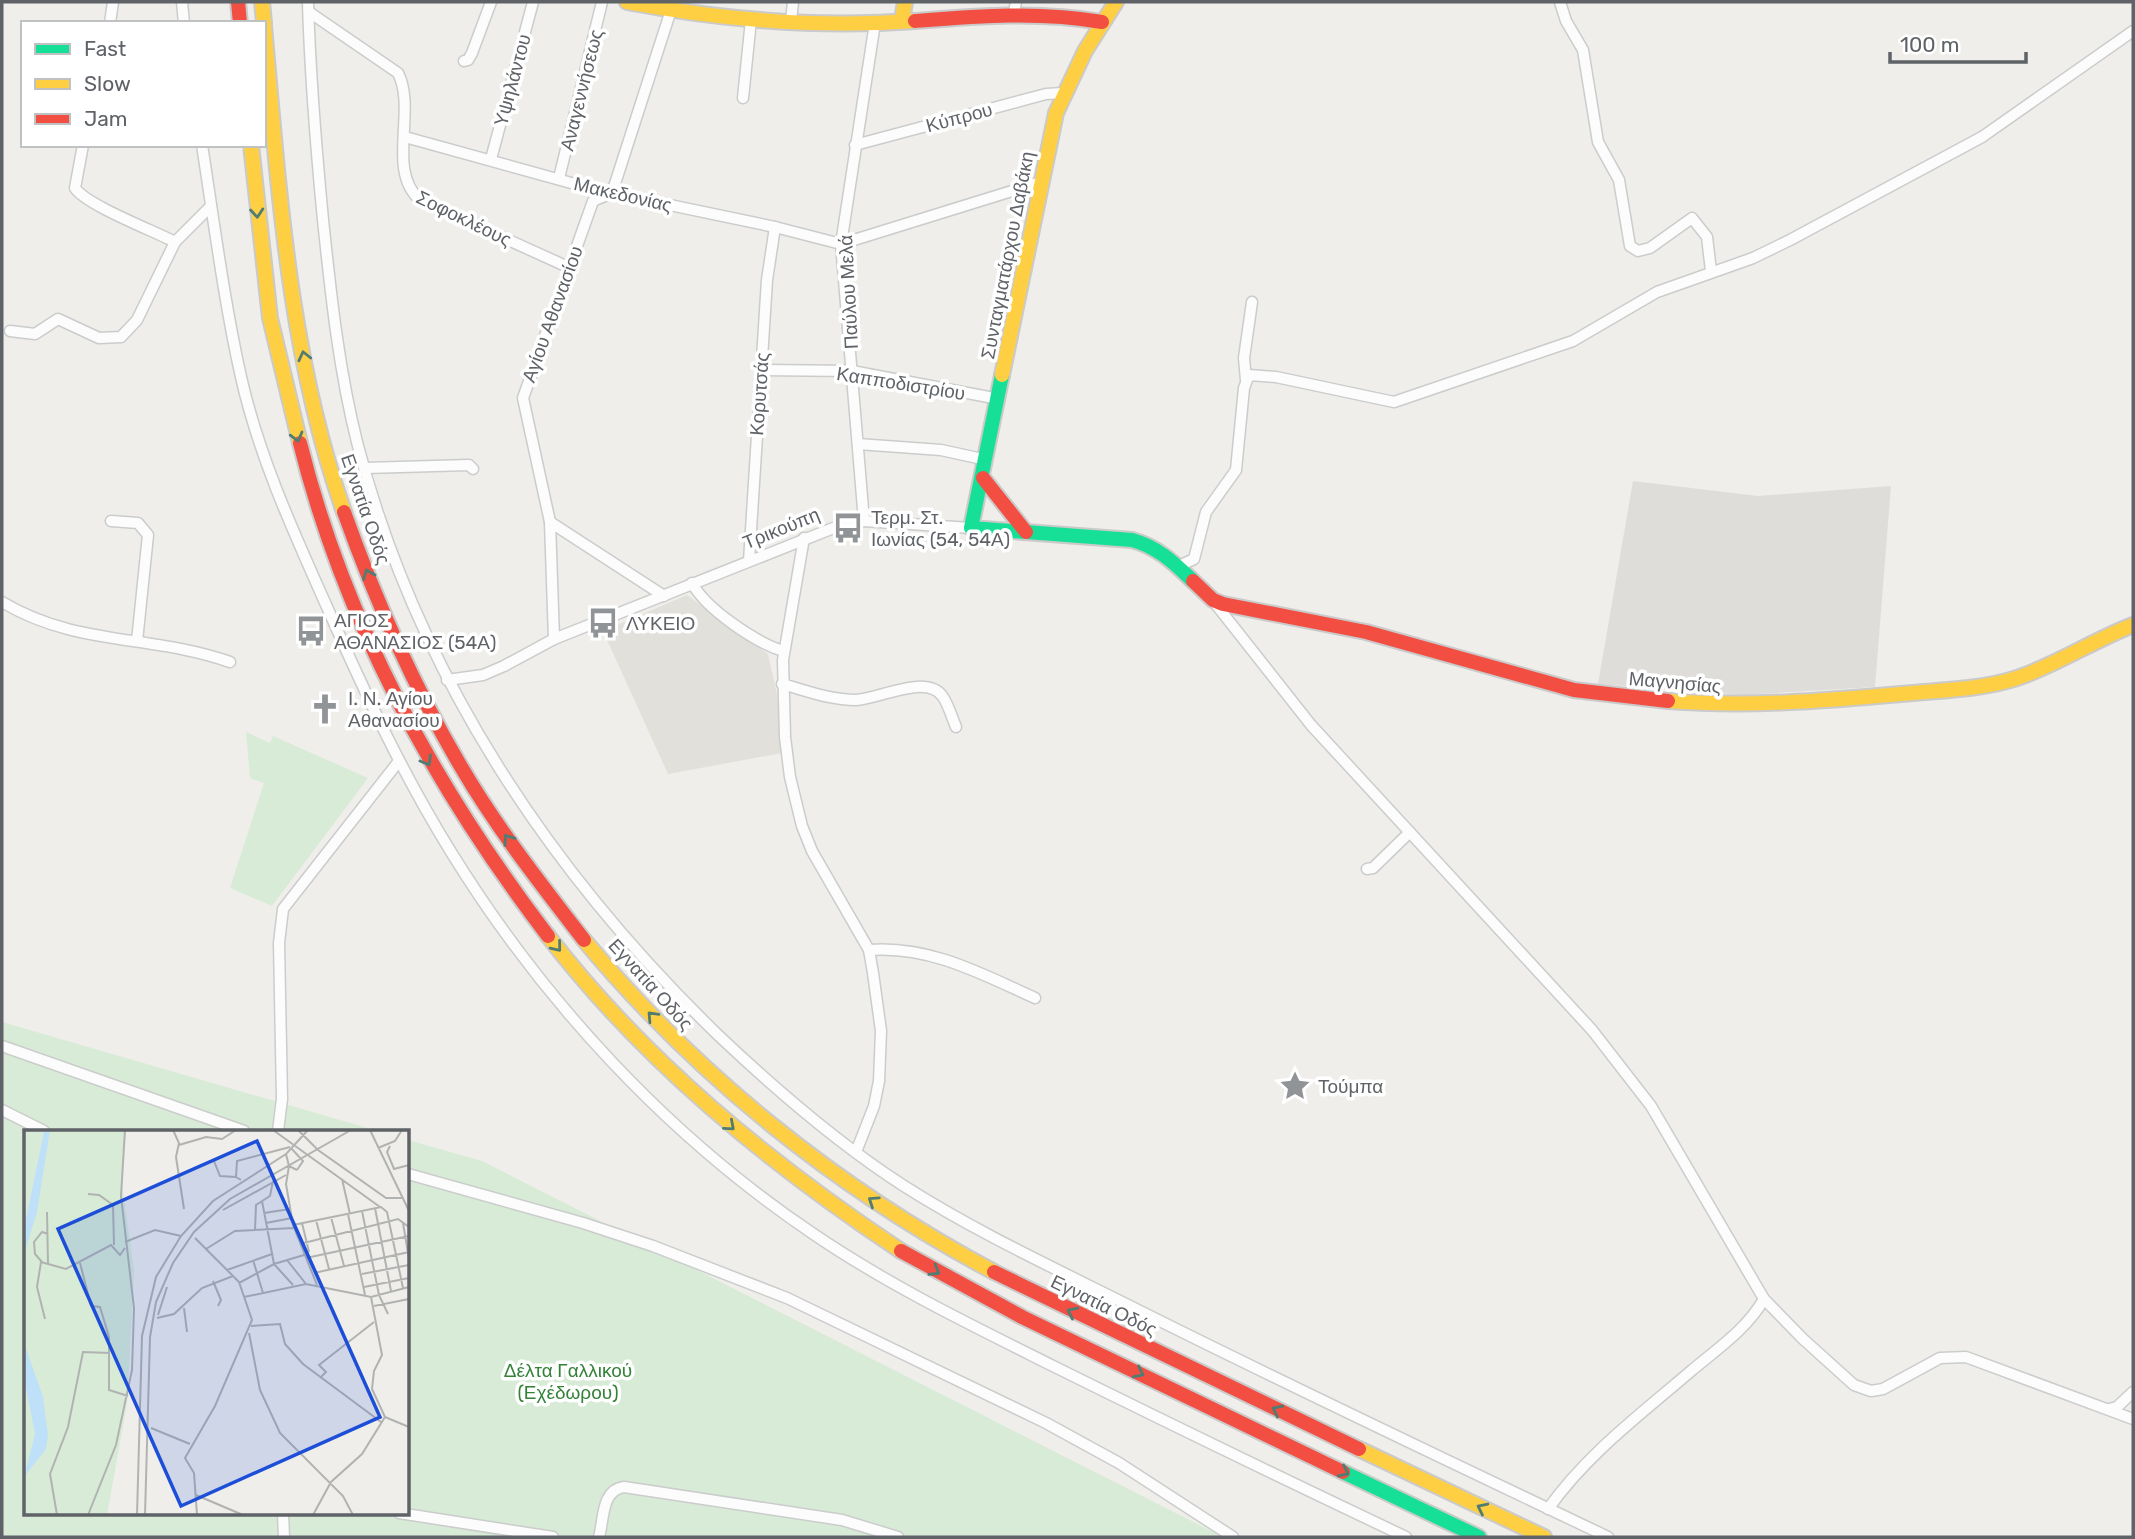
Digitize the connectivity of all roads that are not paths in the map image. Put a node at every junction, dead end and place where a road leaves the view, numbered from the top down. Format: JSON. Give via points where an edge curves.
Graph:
{"nodes":[{"id":1,"x":113,"y":2,"type":"edge"},
{"id":2,"x":182,"y":2,"type":"edge"},
{"id":3,"x":238,"y":2,"type":"edge"},
{"id":4,"x":262,"y":2,"type":"edge"},
{"id":5,"x":491,"y":2,"type":"edge"},
{"id":6,"x":533,"y":2,"type":"edge"},
{"id":7,"x":601,"y":2,"type":"edge"},
{"id":8,"x":627,"y":2,"type":"edge"},
{"id":9,"x":793,"y":2,"type":"edge"},
{"id":10,"x":905,"y":2,"type":"edge"},
{"id":11,"x":1116,"y":2,"type":"edge"},
{"id":12,"x":1560,"y":2,"type":"edge"},
{"id":13,"x":651,"y":4,"type":"edge"},
{"id":14,"x":308,"y":7,"type":"edge"},
{"id":15,"x":1015,"y":7,"type":"edge"},
{"id":16,"x":671,"y":10,"type":"junction"},
{"id":17,"x":751,"y":20,"type":"junction"},
{"id":18,"x":902,"y":20,"type":"junction"},
{"id":19,"x":110,"y":21,"type":"edge"},
{"id":20,"x":184,"y":21,"type":"edge"},
{"id":21,"x":240,"y":21,"type":"edge"},
{"id":22,"x":264,"y":21,"type":"edge"},
{"id":23,"x":791,"y":21,"type":"junction"},
{"id":24,"x":1102,"y":22,"type":"junction"},
{"id":25,"x":875,"y":23,"type":"junction"},
{"id":26,"x":2133,"y":31,"type":"edge"},
{"id":27,"x":266,"y":46,"type":"edge"},
{"id":28,"x":464,"y":61,"type":"dead end"},
{"id":29,"x":1063,"y":93,"type":"junction"},
{"id":30,"x":743,"y":98,"type":"dead end"},
{"id":31,"x":405,"y":137,"type":"junction"},
{"id":32,"x":855,"y":145,"type":"junction"},
{"id":33,"x":83,"y":147,"type":"edge"},
{"id":34,"x":202,"y":147,"type":"edge"},
{"id":35,"x":251,"y":147,"type":"edge"},
{"id":36,"x":491,"y":159,"type":"junction"},
{"id":37,"x":559,"y":178,"type":"junction"},
{"id":38,"x":1041,"y":182,"type":"junction"},
{"id":39,"x":593,"y":190,"type":"junction"},
{"id":40,"x":612,"y":193,"type":"junction"},
{"id":41,"x":593,"y":201,"type":"junction"},
{"id":42,"x":211,"y":206,"type":"junction"},
{"id":43,"x":775,"y":227,"type":"junction"},
{"id":44,"x":176,"y":242,"type":"junction"},
{"id":45,"x":841,"y":244,"type":"junction"},
{"id":46,"x":568,"y":267,"type":"junction"},
{"id":47,"x":1711,"y":271,"type":"junction"},
{"id":48,"x":1252,"y":302,"type":"dead end"},
{"id":49,"x":10,"y":331,"type":"dead end"},
{"id":50,"x":761,"y":370,"type":"junction"},
{"id":51,"x":852,"y":371,"type":"junction"},
{"id":52,"x":1246,"y":380,"type":"junction"},
{"id":53,"x":999,"y":399,"type":"junction"},
{"id":54,"x":858,"y":444,"type":"junction"},
{"id":55,"x":987,"y":460,"type":"junction"},
{"id":56,"x":365,"y":468,"type":"junction"},
{"id":57,"x":473,"y":469,"type":"dead end"},
{"id":58,"x":983,"y":478,"type":"junction"},
{"id":59,"x":111,"y":521,"type":"dead end"},
{"id":60,"x":864,"y":521,"type":"junction"},
{"id":61,"x":550,"y":522,"type":"junction"},
{"id":62,"x":971,"y":528,"type":"junction"},
{"id":63,"x":1026,"y":532,"type":"junction"},
{"id":64,"x":804,"y":538,"type":"junction"},
{"id":65,"x":749,"y":561,"type":"junction"},
{"id":66,"x":1179,"y":566,"type":"junction"},
{"id":67,"x":692,"y":583,"type":"junction"},
{"id":68,"x":664,"y":596,"type":"junction"},
{"id":69,"x":1213,"y":600,"type":"junction"},
{"id":70,"x":2,"y":602,"type":"edge"},
{"id":71,"x":2133,"y":625,"type":"edge"},
{"id":72,"x":554,"y":639,"type":"junction"},
{"id":73,"x":136,"y":641,"type":"junction"},
{"id":74,"x":783,"y":651,"type":"junction"},
{"id":75,"x":230,"y":662,"type":"dead end"},
{"id":76,"x":447,"y":680,"type":"junction"},
{"id":77,"x":782,"y":684,"type":"junction"},
{"id":78,"x":957,"y":727,"type":"dead end"},
{"id":79,"x":399,"y":761,"type":"junction"},
{"id":80,"x":1410,"y":832,"type":"junction"},
{"id":81,"x":1367,"y":869,"type":"dead end"},
{"id":82,"x":869,"y":950,"type":"junction"},
{"id":83,"x":1035,"y":998,"type":"dead end"},
{"id":84,"x":2,"y":1046,"type":"edge"},
{"id":85,"x":2,"y":1110,"type":"edge"},
{"id":86,"x":42,"y":1130,"type":"edge"},
{"id":87,"x":241,"y":1130,"type":"edge"},
{"id":88,"x":278,"y":1130,"type":"edge"},
{"id":89,"x":856,"y":1153,"type":"junction"},
{"id":90,"x":410,"y":1175,"type":"edge"},
{"id":91,"x":1764,"y":1299,"type":"junction"},
{"id":92,"x":2133,"y":1392,"type":"edge"},
{"id":93,"x":2109,"y":1409,"type":"junction"},
{"id":94,"x":2133,"y":1419,"type":"edge"},
{"id":95,"x":1548,"y":1509,"type":"junction"},
{"id":96,"x":283,"y":1514,"type":"edge"},
{"id":97,"x":405,"y":1514,"type":"edge"},
{"id":98,"x":284,"y":1537,"type":"edge"},
{"id":99,"x":553,"y":1537,"type":"edge"},
{"id":100,"x":599,"y":1537,"type":"edge"},
{"id":101,"x":898,"y":1537,"type":"edge"},
{"id":102,"x":1233,"y":1537,"type":"edge"},
{"id":103,"x":1405,"y":1537,"type":"edge"},
{"id":104,"x":1479,"y":1537,"type":"edge"},
{"id":105,"x":1544,"y":1537,"type":"edge"},
{"id":106,"x":1608,"y":1537,"type":"edge"}],
"edges":[{"from":1,"to":19,"type":"street"},
{"from":2,"to":20,"type":"street"},
{"from":3,"to":21,"type":"main road"},
{"from":4,"to":22,"type":"main road","name":"Εγνατία Οδός"},
{"from":5,"to":28,"type":"street","via":[[472,53]]},
{"from":6,"to":36,"type":"street","name":"Υψηλάντου"},
{"from":7,"to":37,"type":"street","name":"Αναγεννήσεως"},
{"from":8,"to":13,"type":"main road"},
{"from":9,"to":23,"type":"street"},
{"from":10,"to":18,"type":"main road"},
{"from":11,"to":24,"type":"main road","name":"Συνταγματάρχου Δαβάκη"},
{"from":12,"to":47,"type":"street","via":[[1583,50],[1598,142],[1619,180],[1630,246],[1637,251],[1650,248],[1692,218],[1707,237]]},
{"from":13,"to":16,"type":"main road"},
{"from":14,"to":31,"type":"street","name":"Σοφοκλέους","via":[[398,73]]},
{"from":14,"to":56,"type":"street","via":[[332,307]]},
{"from":15,"to":18,"type":"main road"},
{"from":15,"to":24,"type":"main road"},
{"from":16,"to":17,"type":"main road"},
{"from":16,"to":40,"type":"street"},
{"from":17,"to":23,"type":"main road"},
{"from":17,"to":30,"type":"street"},
{"from":18,"to":25,"type":"main road"},
{"from":23,"to":25,"type":"main road"},
{"from":24,"to":29,"type":"main road","name":"Συνταγματάρχου Δαβάκη"},
{"from":25,"to":32,"type":"street","name":"Παύλου Μελά"},
{"from":26,"to":47,"type":"street","via":[[1982,137],[1790,240]]},
{"from":105,"to":27,"type":"main road","name":"Εγνατία Οδός","one_way":true,"via":[[1062,1307],[914,1227],[831,1172],[751,1109],[681,1046],[611,971],[548,894],[449,748],[407,669],[351,529],[333,476],[299,336],[286,253]]},
{"from":29,"to":32,"type":"street","name":"Κύπρου"},
{"from":29,"to":38,"type":"main road","name":"Συνταγματάρχου Δαβάκη"},
{"from":31,"to":36,"type":"street","name":"Μακεδονίας"},
{"from":31,"to":46,"type":"street","name":"Σοφοκλέους","via":[[407,185],[420,200]]},
{"from":32,"to":45,"type":"street","name":"Παύλου Μελά"},
{"from":33,"to":44,"type":"street","via":[[75,180],[80,196]]},
{"from":34,"to":42,"type":"street"},
{"from":35,"to":104,"type":"main road","one_way":true,"via":[[261,257],[275,342],[311,486],[353,606],[431,768],[526,910],[591,989],[634,1037],[732,1128],[816,1194],[910,1256],[1036,1324]]},
{"from":36,"to":37,"type":"street","name":"Μακεδονίας"},
{"from":37,"to":39,"type":"street","name":"Μακεδονίας"},
{"from":38,"to":45,"type":"street"},
{"from":38,"to":53,"type":"main road","name":"Συνταγματάρχου Δαβάκη"},
{"from":39,"to":40,"type":"street","name":"Μακεδονίας"},
{"from":39,"to":41,"type":"street"},
{"from":40,"to":41,"type":"street"},
{"from":40,"to":43,"type":"street","name":"Μακεδονίας"},
{"from":41,"to":46,"type":"street","name":"Αγίου Αθανασίου"},
{"from":42,"to":44,"type":"street"},
{"from":42,"to":79,"type":"street","via":[[242,379],[265,459],[313,576]]},
{"from":43,"to":45,"type":"street","name":"Μακεδονίας"},
{"from":43,"to":50,"type":"street","name":"Κορυτσάς"},
{"from":44,"to":49,"type":"street","via":[[137,320],[121,337],[99,338],[58,319],[35,334]]},
{"from":45,"to":51,"type":"street","name":"Παύλου Μελά"},
{"from":46,"to":61,"type":"street","name":"Αγίου Αθανασίου","via":[[523,398]]},
{"from":47,"to":52,"type":"street","via":[[1633,304],[1573,341],[1394,402],[1276,377],[1253,374]]},
{"from":48,"to":52,"type":"street","via":[[1244,358]]},
{"from":50,"to":51,"type":"street","name":"Καπποδιστρίου"},
{"from":50,"to":65,"type":"street","name":"Κορυτσάς"},
{"from":51,"to":53,"type":"street","name":"Καπποδιστρίου"},
{"from":51,"to":54,"type":"street","name":"Παύλου Μελά"},
{"from":52,"to":66,"type":"street","via":[[1234,477],[1206,512],[1194,559]]},
{"from":53,"to":55,"type":"main road","name":"Συνταγματάρχου Δαβάκη"},
{"from":54,"to":55,"type":"street","via":[[941,450]]},
{"from":54,"to":60,"type":"street","name":"Παύλου Μελά"},
{"from":55,"to":58,"type":"main road","name":"Συνταγματάρχου Δαβάκη"},
{"from":56,"to":57,"type":"street","via":[[442,464]]},
{"from":56,"to":76,"type":"street","via":[[415,611]]},
{"from":58,"to":62,"type":"main road","name":"Συνταγματάρχου Δαβάκη"},
{"from":58,"to":63,"type":"main road"},
{"from":59,"to":73,"type":"street","via":[[138,523],[148,536]]},
{"from":60,"to":62,"type":"street","name":"Τρικούπη"},
{"from":60,"to":64,"type":"street","name":"Τρικούπη"},
{"from":61,"to":68,"type":"street"},
{"from":61,"to":72,"type":"street","name":"Αγίου Αθανασίου"},
{"from":62,"to":63,"type":"main road","name":"Τρικούπη"},
{"from":63,"to":66,"type":"main road","name":"Τρικούπη","via":[[1132,540],[1158,549]]},
{"from":64,"to":65,"type":"street","name":"Τρικούπη"},
{"from":64,"to":74,"type":"street"},
{"from":65,"to":67,"type":"street","name":"Τρικούπη"},
{"from":66,"to":69,"type":"main road","name":"Τρικούπη"},
{"from":67,"to":68,"type":"street","name":"Τρικούπη"},
{"from":67,"to":74,"type":"street","via":[[709,606]]},
{"from":68,"to":72,"type":"street","name":"Τρικούπη"},
{"from":69,"to":71,"type":"main road","name":"Μαγνησίας","via":[[1366,632],[1574,690],[1730,706],[1977,687],[2032,673]]},
{"from":69,"to":80,"type":"street","via":[[1311,725]]},
{"from":70,"to":73,"type":"street","via":[[44,624]]},
{"from":72,"to":76,"type":"street","name":"Τρικούπη","via":[[483,675]]},
{"from":73,"to":75,"type":"street","via":[[179,647]]},
{"from":74,"to":77,"type":"street"},
{"from":76,"to":89,"type":"street","via":[[502,776],[583,889],[721,1037],[800,1110]]},
{"from":77,"to":78,"type":"street","via":[[842,699],[872,698],[908,687],[928,688],[943,697]]},
{"from":77,"to":82,"type":"street","via":[[790,777],[802,826]]},
{"from":79,"to":88,"type":"street","via":[[283,909]]},
{"from":79,"to":103,"type":"street","via":[[451,852],[504,931],[592,1041],[657,1108],[768,1202],[928,1303]]},
{"from":80,"to":81,"type":"street"},
{"from":80,"to":91,"type":"street","via":[[1583,1020],[1631,1079]]},
{"from":82,"to":83,"type":"street","via":[[918,952]]},
{"from":82,"to":89,"type":"street","via":[[881,1031],[879,1081]]},
{"from":84,"to":87,"type":"street"},
{"from":85,"to":86,"type":"street"},
{"from":89,"to":95,"type":"street","via":[[914,1192],[1029,1255]]},
{"from":90,"to":102,"type":"street","via":[[595,1227],[787,1298],[1046,1423],[1119,1463]]},
{"from":91,"to":93,"type":"street","via":[[1861,1389],[1883,1389],[1940,1358],[1966,1357]]},
{"from":91,"to":95,"type":"street","via":[[1721,1347],[1600,1450]]},
{"from":92,"to":93,"type":"street"},
{"from":93,"to":94,"type":"street"},
{"from":95,"to":106,"type":"street"},
{"from":96,"to":98,"type":"street"},
{"from":97,"to":99,"type":"street"},
{"from":100,"to":101,"type":"street","via":[[609,1494],[615,1488],[842,1520]]}]}
